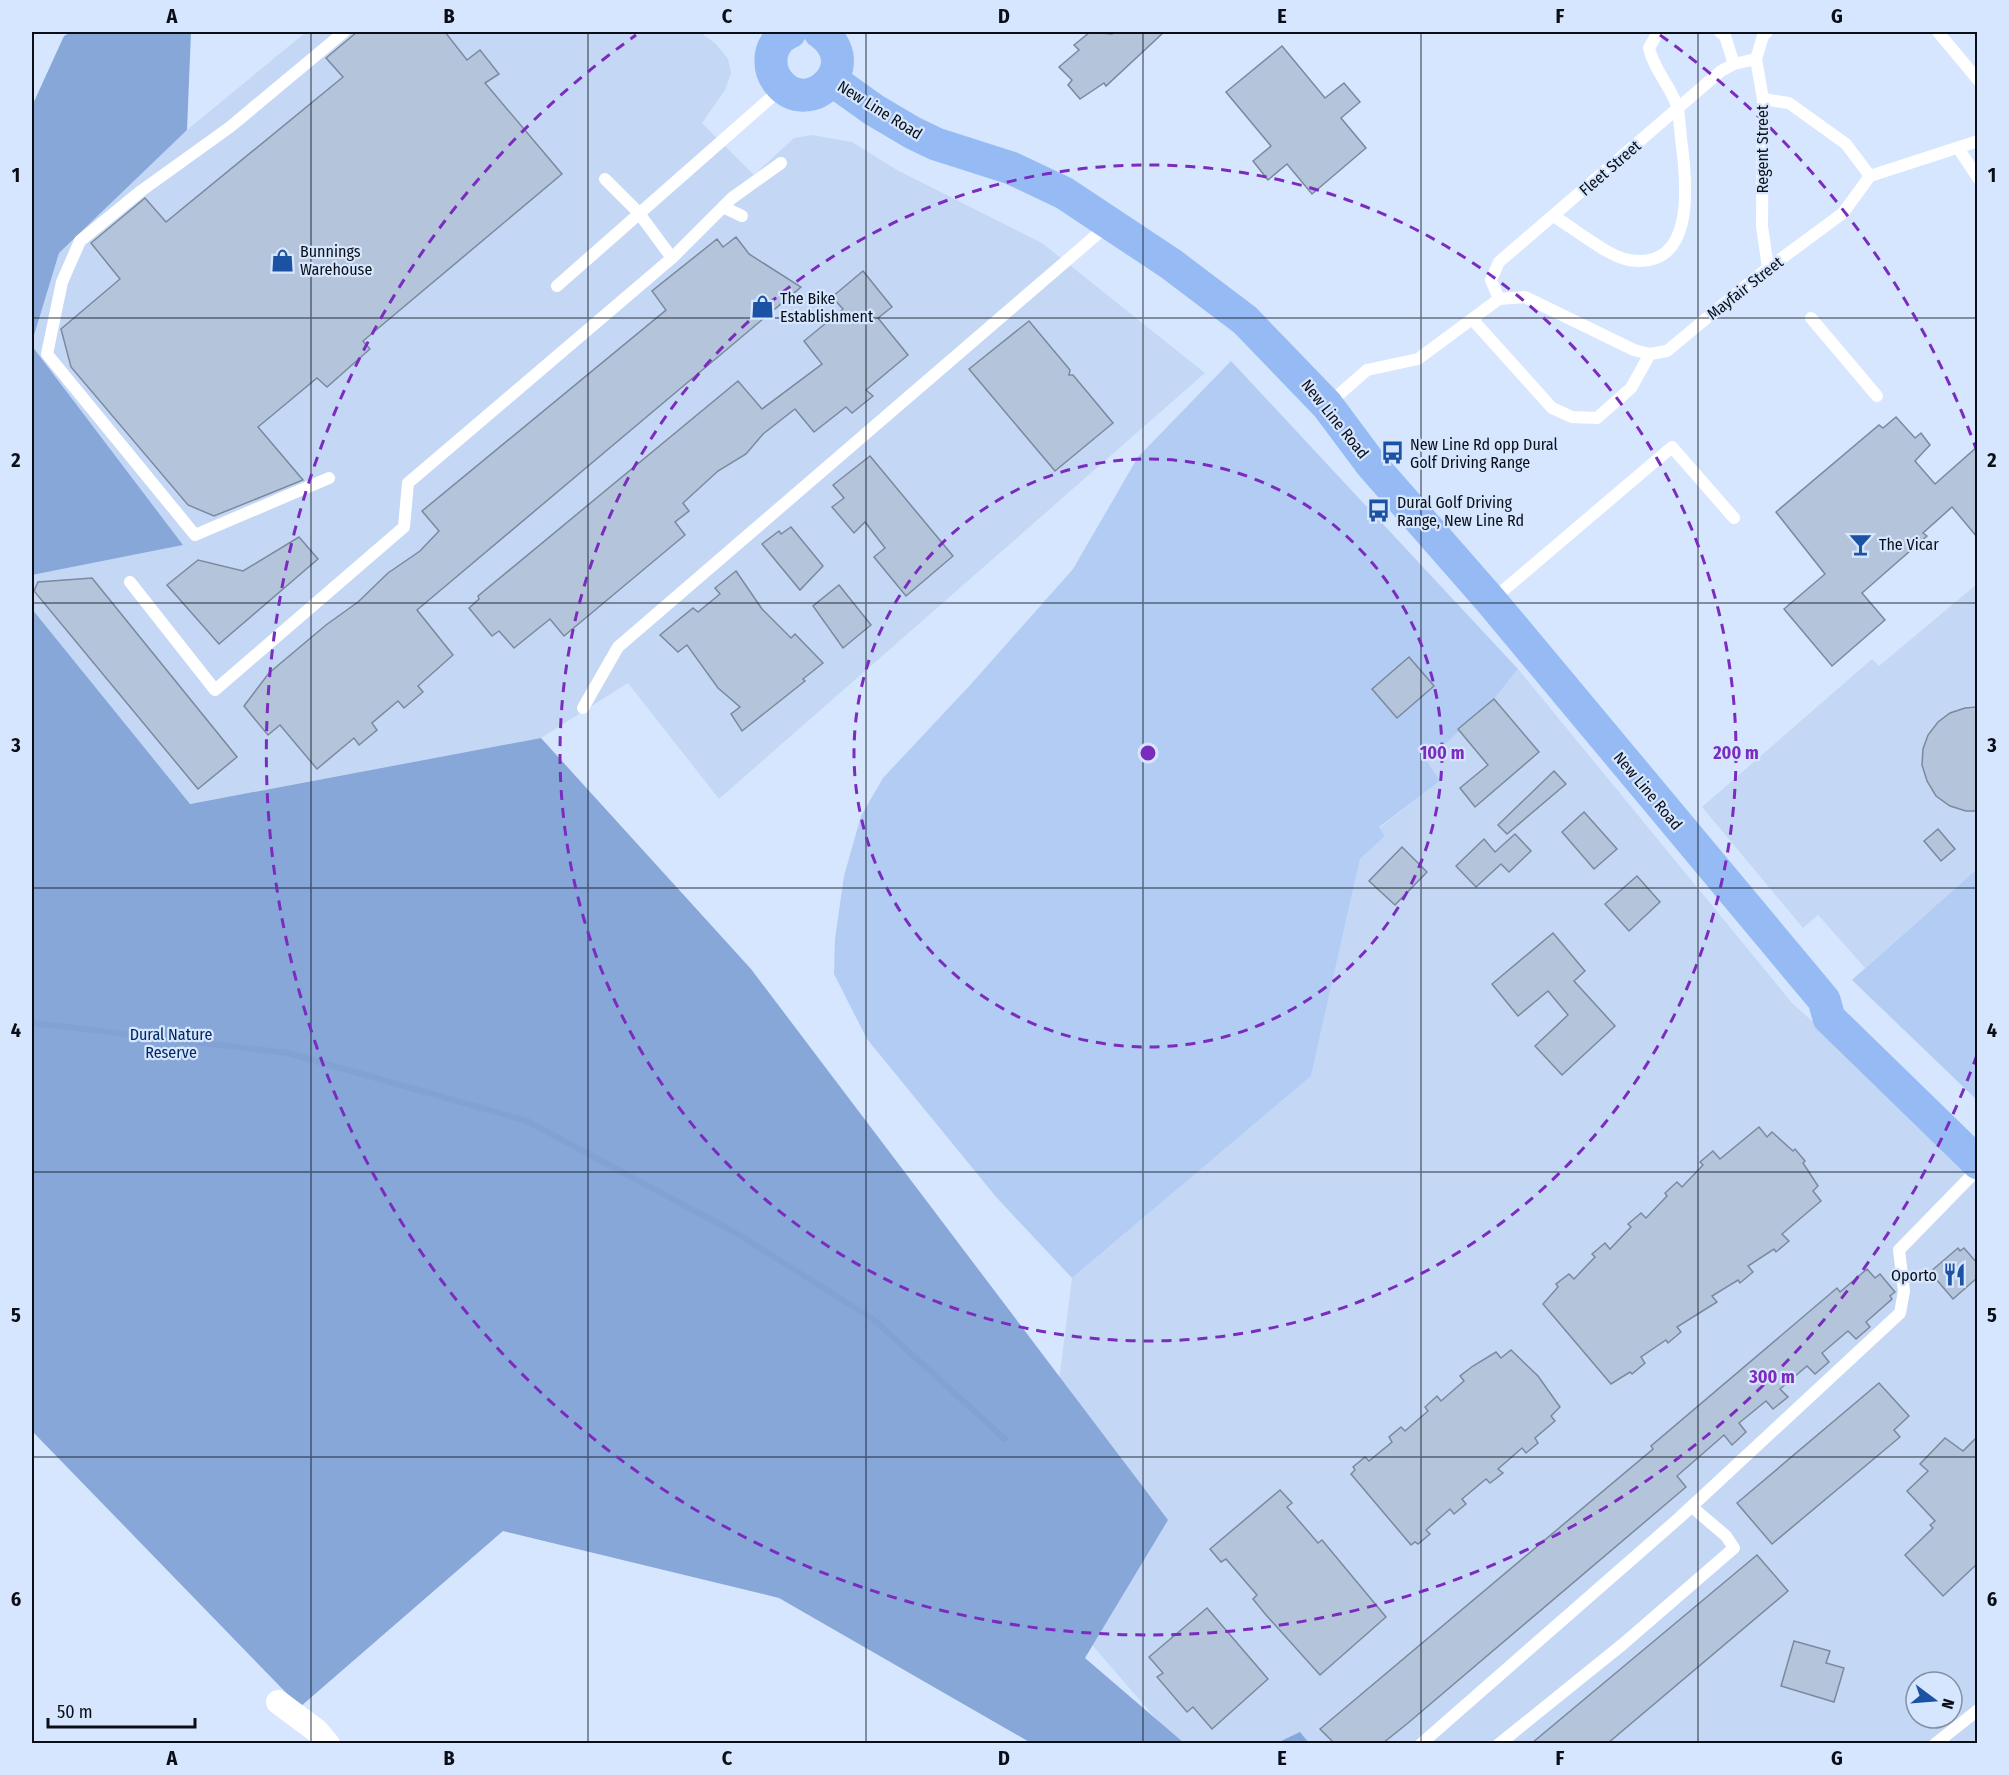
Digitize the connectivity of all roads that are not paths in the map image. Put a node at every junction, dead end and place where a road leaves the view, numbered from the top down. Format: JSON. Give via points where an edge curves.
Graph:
{"nodes":[{"id":1,"x":344,"y":32,"type":"edge"},
{"id":2,"x":820,"y":32,"type":"edge"},
{"id":3,"x":1658,"y":32,"type":"edge"},
{"id":4,"x":1720,"y":32,"type":"edge"},
{"id":5,"x":1767,"y":32,"type":"edge"},
{"id":6,"x":1938,"y":32,"type":"edge"},
{"id":7,"x":776,"y":35,"type":"edge"},
{"id":8,"x":1756,"y":59,"type":"junction"},
{"id":9,"x":1734,"y":64,"type":"junction"},
{"id":10,"x":832,"y":80,"type":"junction"},
{"id":11,"x":1977,"y":80,"type":"edge"},
{"id":12,"x":783,"y":87,"type":"junction"},
{"id":13,"x":1763,"y":99,"type":"junction"},
{"id":14,"x":1677,"y":108,"type":"junction"},
{"id":15,"x":1977,"y":141,"type":"edge"},
{"id":16,"x":1958,"y":148,"type":"junction"},
{"id":17,"x":781,"y":163,"type":"dead end"},
{"id":18,"x":1870,"y":176,"type":"junction"},
{"id":19,"x":1977,"y":178,"type":"edge"},
{"id":20,"x":605,"y":179,"type":"dead end"},
{"id":21,"x":723,"y":207,"type":"junction"},
{"id":22,"x":638,"y":212,"type":"junction"},
{"id":23,"x":742,"y":216,"type":"dead end"},
{"id":24,"x":1555,"y":217,"type":"junction"},
{"id":25,"x":1109,"y":224,"type":"junction"},
{"id":26,"x":672,"y":258,"type":"junction"},
{"id":27,"x":1768,"y":268,"type":"junction"},
{"id":28,"x":557,"y":286,"type":"dead end"},
{"id":29,"x":1499,"y":299,"type":"junction"},
{"id":30,"x":1811,"y":318,"type":"dead end"},
{"id":31,"x":1472,"y":319,"type":"junction"},
{"id":32,"x":1650,"y":354,"type":"junction"},
{"id":33,"x":1877,"y":396,"type":"dead end"},
{"id":34,"x":1327,"y":405,"type":"junction"},
{"id":35,"x":329,"y":478,"type":"dead end"},
{"id":36,"x":1734,"y":518,"type":"dead end"},
{"id":37,"x":130,"y":582,"type":"dead end"},
{"id":38,"x":1491,"y":601,"type":"junction"},
{"id":39,"x":583,"y":708,"type":"dead end"},
{"id":40,"x":1824,"y":999,"type":"junction"},
{"id":41,"x":1977,"y":1134,"type":"edge"},
{"id":42,"x":1977,"y":1163,"type":"edge"},
{"id":43,"x":1977,"y":1170,"type":"edge"},
{"id":44,"x":1692,"y":1507,"type":"junction"},
{"id":45,"x":279,"y":1702,"type":"dead end"},
{"id":46,"x":1977,"y":1710,"type":"edge"},
{"id":47,"x":328,"y":1743,"type":"edge"},
{"id":48,"x":1421,"y":1743,"type":"edge"},
{"id":49,"x":1499,"y":1743,"type":"edge"},
{"id":50,"x":1935,"y":1743,"type":"edge"}],
"edges":[{"from":1,"to":35,"type":"lane","via":[[230,127],[141,190],[80,241],[62,282],[47,354],[195,535]]},
{"from":2,"to":10,"type":"main road","via":[[834,46],[838,58]]},
{"from":3,"to":14,"type":"lane","via":[[1649,48],[1652,61]]},
{"from":4,"to":9,"type":"lane"},
{"from":5,"to":8,"type":"lane","via":[[1762,36]]},
{"from":6,"to":11,"type":"lane"},
{"from":7,"to":12,"type":"main road","via":[[770,61],[776,80]]},
{"from":8,"to":9,"type":"lane","name":"Fleet Street"},
{"from":8,"to":13,"type":"lane","name":"Regent Street"},
{"from":9,"to":14,"type":"lane","name":"Fleet Street"},
{"from":10,"to":12,"type":"main road","via":[[815,93],[804,95]]},
{"from":10,"to":25,"type":"main road","name":"New Line Road","via":[[913,133],[1038,180]]},
{"from":12,"to":22,"type":"lane"},
{"from":13,"to":18,"type":"lane","via":[[1788,103],[1827,130],[1846,144]]},
{"from":13,"to":27,"type":"lane","name":"Regent Street","via":[[1762,226]]},
{"from":14,"to":24,"type":"lane","name":"Fleet Street"},
{"from":14,"to":24,"type":"lane","via":[[1685,172],[1684,219],[1670,248],[1653,259],[1630,260]]},
{"from":15,"to":16,"type":"lane"},
{"from":16,"to":18,"type":"lane"},
{"from":16,"to":19,"type":"lane"},
{"from":17,"to":21,"type":"lane"},
{"from":18,"to":27,"type":"lane","name":"Mayfair Street","via":[[1843,213]]},
{"from":20,"to":22,"type":"lane"},
{"from":21,"to":23,"type":"lane"},
{"from":21,"to":26,"type":"lane"},
{"from":22,"to":26,"type":"lane"},
{"from":22,"to":28,"type":"lane"},
{"from":24,"to":29,"type":"lane","name":"Fleet Street","via":[[1499,262],[1491,280]]},
{"from":25,"to":34,"type":"main road","name":"New Line Road","via":[[1171,264],[1245,320]]},
{"from":25,"to":39,"type":"lane","via":[[618,647]]},
{"from":26,"to":37,"type":"lane","via":[[408,483],[404,527],[215,690]]},
{"from":27,"to":32,"type":"lane","name":"Mayfair Street","via":[[1667,351]]},
{"from":29,"to":31,"type":"lane"},
{"from":29,"to":32,"type":"lane","via":[[1525,297]]},
{"from":30,"to":33,"type":"lane"},
{"from":31,"to":32,"type":"lane","via":[[1552,408],[1572,417],[1598,418],[1631,388]]},
{"from":31,"to":34,"type":"lane","via":[[1418,359],[1367,370]]},
{"from":34,"to":38,"type":"main road","name":"New Line Road","via":[[1371,464]]},
{"from":36,"to":38,"type":"lane","via":[[1672,447]]},
{"from":38,"to":40,"type":"main road","name":"New Line Road"},
{"from":40,"to":41,"type":"main road","name":"New Line Road","via":[[1840,1005]]},
{"from":40,"to":42,"type":"main road","name":"New Line Road","via":[[1829,1018]]},
{"from":43,"to":44,"type":"lane","via":[[1899,1250],[1904,1291],[1900,1313]]},
{"from":44,"to":48,"type":"lane"},
{"from":44,"to":49,"type":"lane","via":[[1734,1548]]},
{"from":45,"to":47,"type":"street"},
{"from":46,"to":50,"type":"lane"}]}
